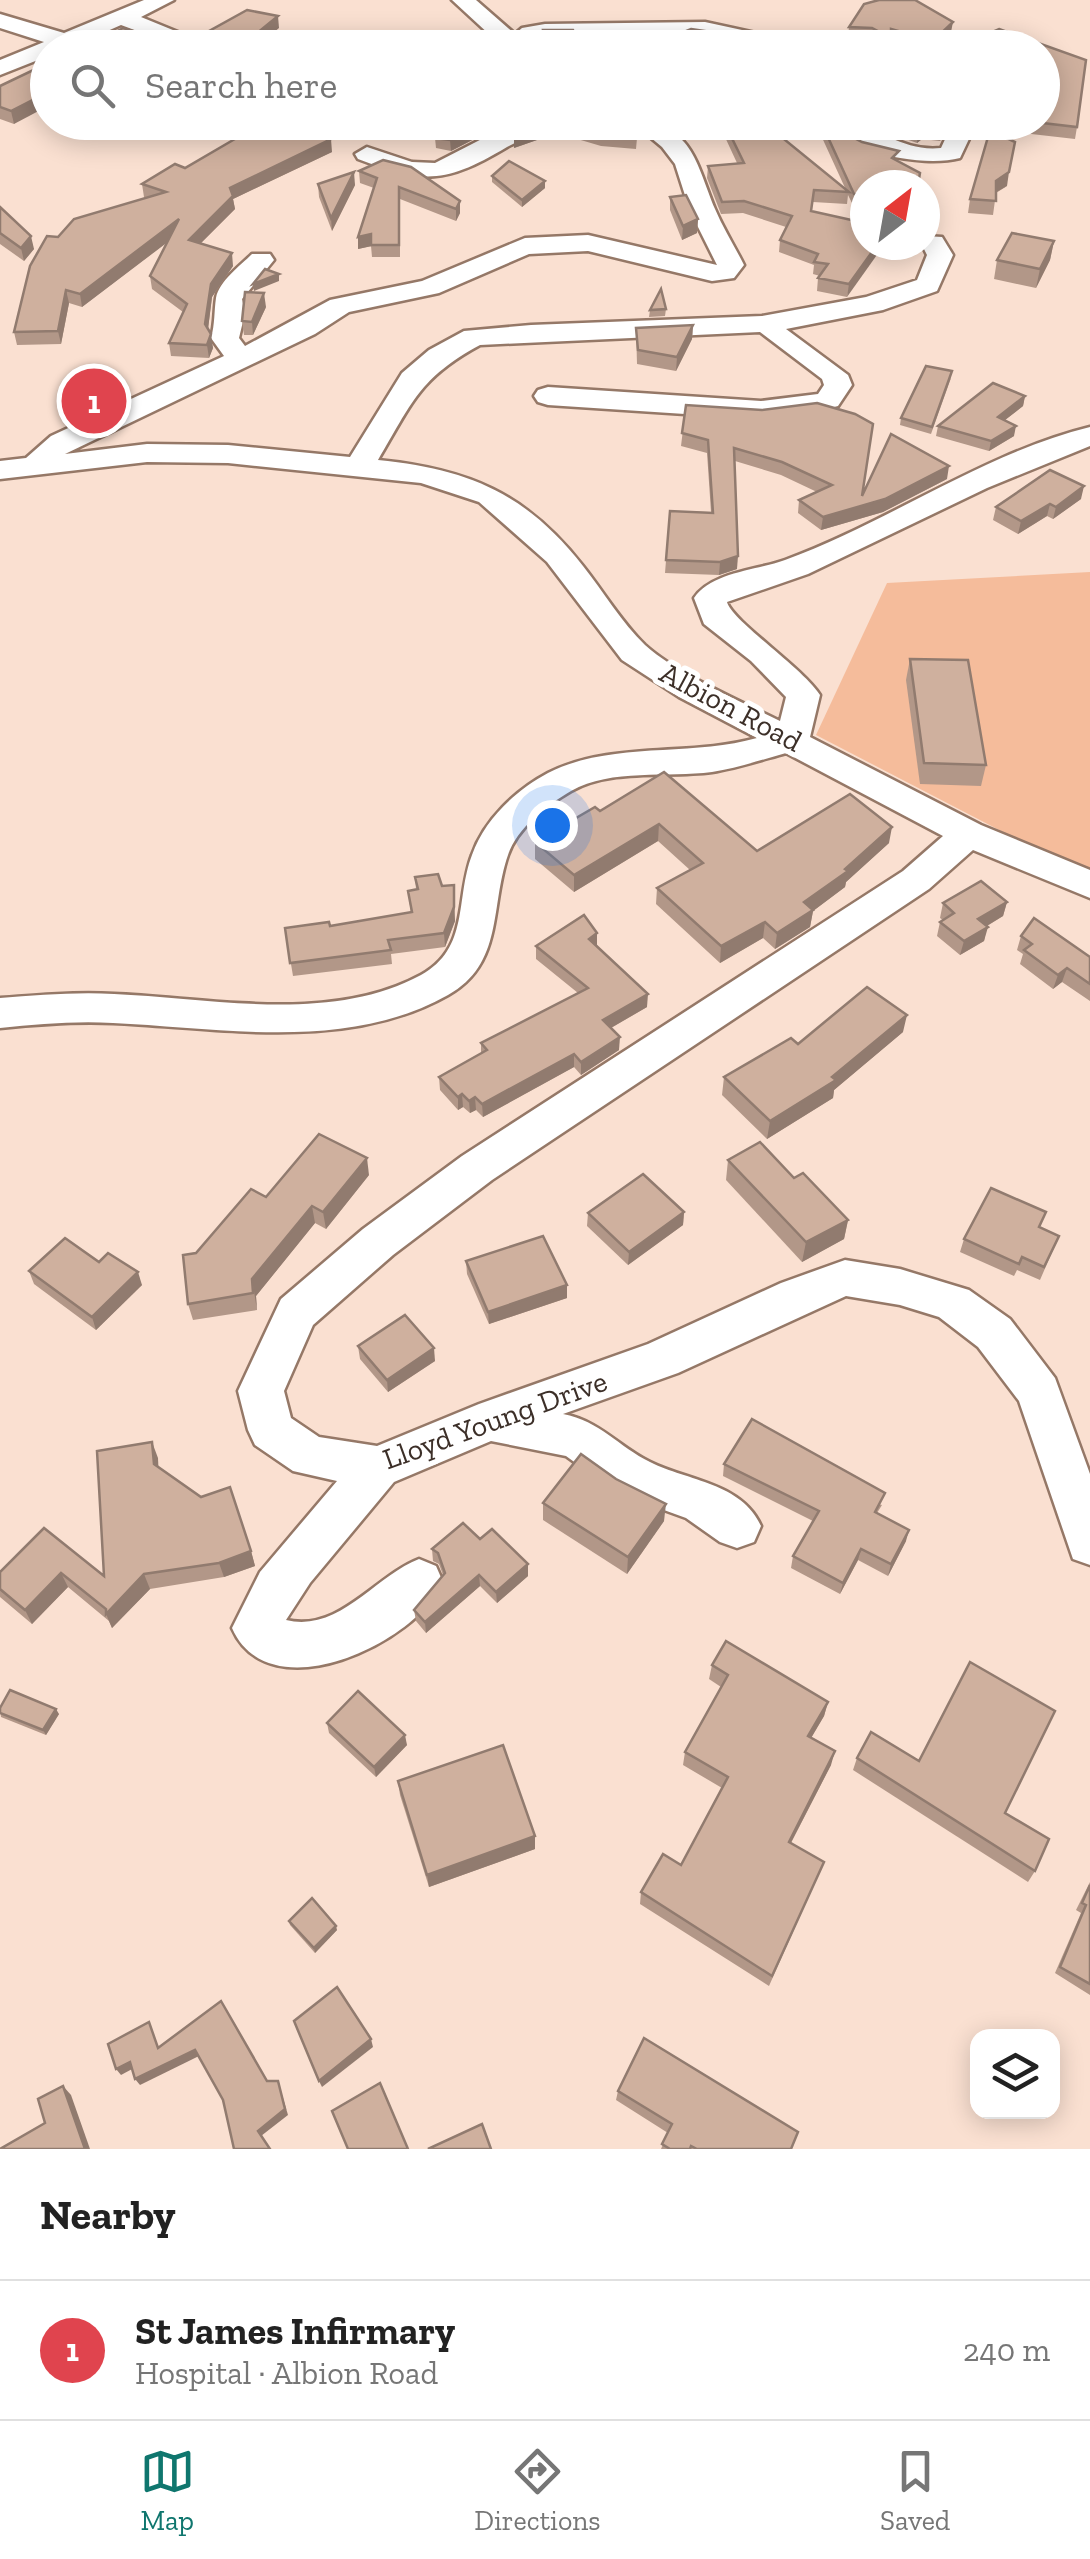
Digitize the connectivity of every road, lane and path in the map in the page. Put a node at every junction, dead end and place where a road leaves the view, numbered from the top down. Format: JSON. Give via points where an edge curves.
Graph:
{"nodes":[{"id":1,"x":163,"y":0,"type":"edge"},
{"id":2,"x":463,"y":0,"type":"edge"},
{"id":3,"x":119,"y":18,"type":"junction"},
{"id":4,"x":0,"y":22,"type":"edge"},
{"id":5,"x":49,"y":30,"type":"joint"},
{"id":6,"x":154,"y":30,"type":"edge"},
{"id":7,"x":498,"y":30,"type":"edge"},
{"id":8,"x":626,"y":30,"type":"edge"},
{"id":9,"x":711,"y":30,"type":"edge"},
{"id":10,"x":30,"y":45,"type":"edge"},
{"id":11,"x":0,"y":68,"type":"edge"},
{"id":12,"x":502,"y":140,"type":"edge"},
{"id":13,"x":668,"y":140,"type":"edge"},
{"id":14,"x":875,"y":140,"type":"edge"},
{"id":15,"x":956,"y":140,"type":"edge"},
{"id":16,"x":367,"y":154,"type":"dead end"},
{"id":17,"x":261,"y":260,"type":"dead end"},
{"id":18,"x":938,"y":260,"type":"edge"},
{"id":19,"x":767,"y":323,"type":"junction"},
{"id":20,"x":240,"y":359,"type":"junction"},
{"id":21,"x":548,"y":396,"type":"dead end"},
{"id":22,"x":1090,"y":436,"type":"edge"},
{"id":23,"x":37,"y":464,"type":"junction"},
{"id":24,"x":360,"y":466,"type":"junction"},
{"id":25,"x":0,"y":470,"type":"edge"},
{"id":26,"x":792,"y":740,"type":"junction"},
{"id":27,"x":968,"y":834,"type":"junction"},
{"id":28,"x":1090,"y":885,"type":"edge"},
{"id":29,"x":0,"y":1012,"type":"edge"},
{"id":30,"x":488,"y":1421,"type":"junction"},
{"id":31,"x":378,"y":1467,"type":"junction"},
{"id":32,"x":737,"y":1526,"type":"dead end"},
{"id":33,"x":1090,"y":1542,"type":"edge"},
{"id":34,"x":419,"y":1582,"type":"dead end"}],
"edges":[{"from":1,"to":3,"type":"street"},
{"from":2,"to":7,"type":"street"},
{"from":3,"to":5,"type":"street"},
{"from":3,"to":6,"type":"street"},
{"from":4,"to":5,"type":"street"},
{"from":8,"to":9,"type":"street"},
{"from":10,"to":11,"type":"street"},
{"from":12,"to":16,"type":"street","via":[[425,171]]},
{"from":13,"to":20,"type":"street","via":[[687,163],[730,265],[725,272],[588,243],[525,246],[430,287],[340,306]]},
{"from":14,"to":15,"type":"street","via":[[940,157]]},
{"from":17,"to":20,"type":"street","via":[[228,299],[232,313],[225,338]]},
{"from":18,"to":19,"type":"street","via":[[928,285],[858,310]]},
{"from":19,"to":21,"type":"street","via":[[834,375],[838,385],[828,400],[761,410]]},
{"from":19,"to":24,"type":"street","via":[[474,337],[412,380]]},
{"from":20,"to":23,"type":"street","via":[[61,442]]},
{"from":22,"to":26,"type":"street","via":[[797,567],[710,598],[716,618],[802,695]]},
{"from":23,"to":24,"type":"street","name":"Albion Road","via":[[228,454]]},
{"from":23,"to":25,"type":"street","name":"Albion Road"},
{"from":24,"to":26,"type":"street","name":"Albion Road","via":[[425,474],[490,496],[558,554],[634,653]]},
{"from":26,"to":27,"type":"street","name":"Albion Road"},
{"from":26,"to":29,"type":"street","via":[[714,760],[586,771],[560,782],[499,836],[465,961],[437,984],[406,997],[337,1017],[282,1020],[134,1007]]},
{"from":27,"to":28,"type":"street","name":"Albion Road"},
{"from":27,"to":31,"type":"street","name":"Lloyd Young Drive","via":[[916,880],[477,1168],[296,1312],[261,1391],[271,1430],[309,1456]]},
{"from":30,"to":31,"type":"street","name":"Lloyd Young Drive"},
{"from":30,"to":32,"type":"street","via":[[576,1437],[634,1478],[702,1502]]},
{"from":30,"to":33,"type":"street","name":"Lloyd Young Drive","via":[[662,1359],[845,1278],[900,1286],[952,1304],[994,1333],[1028,1377],[1039,1392]]},
{"from":31,"to":34,"type":"street","via":[[282,1581],[257,1628],[285,1648],[326,1640],[380,1617]]}]}
